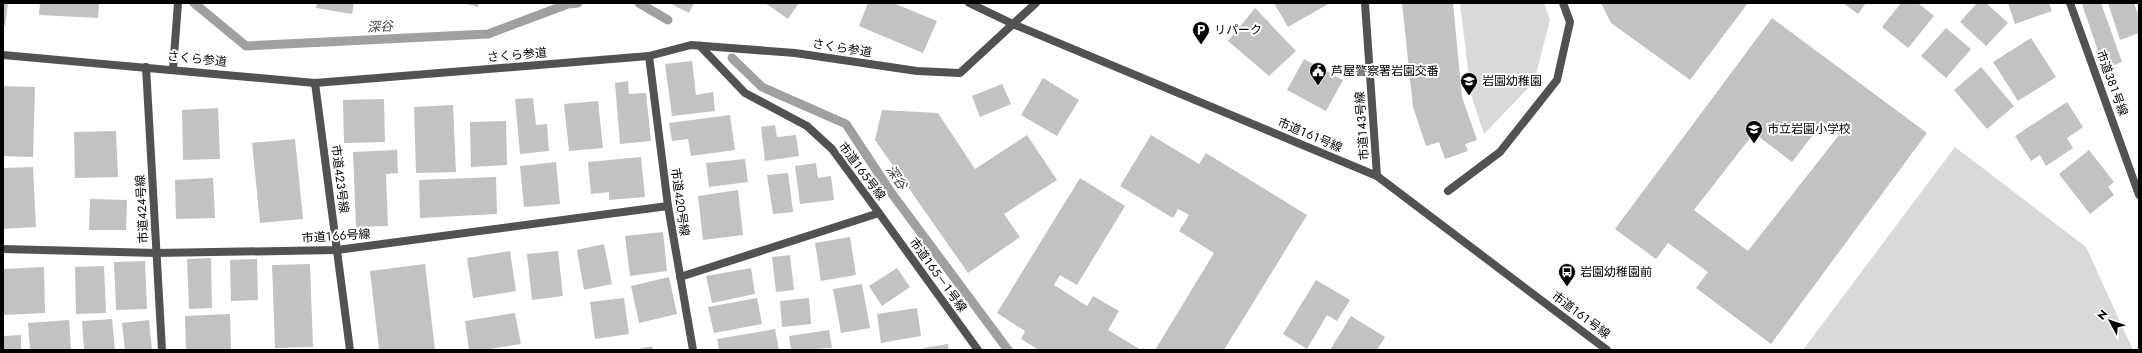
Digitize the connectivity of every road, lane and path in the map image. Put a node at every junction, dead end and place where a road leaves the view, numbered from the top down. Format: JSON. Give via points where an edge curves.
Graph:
{"nodes":[{"id":1,"x":178,"y":3,"type":"edge"},
{"id":2,"x":969,"y":3,"type":"edge"},
{"id":3,"x":1036,"y":3,"type":"edge"},
{"id":4,"x":1365,"y":3,"type":"edge"},
{"id":5,"x":1563,"y":3,"type":"edge"},
{"id":6,"x":2070,"y":3,"type":"edge"},
{"id":7,"x":1013,"y":24,"type":"junction"},
{"id":8,"x":700,"y":46,"type":"junction"},
{"id":9,"x":3,"y":55,"type":"edge"},
{"id":10,"x":649,"y":56,"type":"junction"},
{"id":11,"x":146,"y":67,"type":"junction"},
{"id":12,"x":173,"y":69,"type":"junction"},
{"id":13,"x":316,"y":83,"type":"junction"},
{"id":14,"x":1377,"y":176,"type":"junction"},
{"id":15,"x":1448,"y":191,"type":"dead end"},
{"id":16,"x":2139,"y":194,"type":"edge"},
{"id":17,"x":668,"y":206,"type":"junction"},
{"id":18,"x":879,"y":213,"type":"junction"},
{"id":19,"x":3,"y":249,"type":"edge"},
{"id":20,"x":337,"y":250,"type":"junction"},
{"id":21,"x":156,"y":253,"type":"junction"},
{"id":22,"x":680,"y":277,"type":"junction"},
{"id":23,"x":162,"y":350,"type":"edge"},
{"id":24,"x":350,"y":350,"type":"edge"},
{"id":25,"x":694,"y":350,"type":"edge"},
{"id":26,"x":978,"y":350,"type":"edge"},
{"id":27,"x":1607,"y":350,"type":"edge"}],
"edges":[{"from":1,"to":12,"type":"street"},
{"from":2,"to":7,"type":"street","name":"市道１６１号線"},
{"from":3,"to":7,"type":"street","name":"さくら参道"},
{"from":4,"to":14,"type":"street","name":"市道１４３号線"},
{"from":5,"to":15,"type":"street","via":[[1570,22],[1557,80],[1500,152]]},
{"from":6,"to":16,"type":"street","name":"市道３８１号線"},
{"from":7,"to":8,"type":"street","name":"さくら参道","via":[[960,73],[917,71],[795,53]]},
{"from":7,"to":14,"type":"street","name":"市道１６１号線"},
{"from":8,"to":10,"type":"street","name":"さくら参道","via":[[691,45]]},
{"from":8,"to":18,"type":"street","name":"市道１６５号線","via":[[745,93],[807,126],[832,149]]},
{"from":9,"to":11,"type":"street","name":"さくら参道"},
{"from":10,"to":13,"type":"street","name":"さくら参道"},
{"from":10,"to":17,"type":"street","name":"市道４２０号線"},
{"from":11,"to":12,"type":"street","name":"さくら参道"},
{"from":11,"to":21,"type":"street","name":"市道４２４号線"},
{"from":12,"to":13,"type":"street","name":"さくら参道"},
{"from":13,"to":20,"type":"street","name":"市道４２３号線"},
{"from":14,"to":27,"type":"street","name":"市道１６１号線"},
{"from":17,"to":20,"type":"street","name":"市道１６６号線"},
{"from":17,"to":22,"type":"street","name":"市道４２０号線"},
{"from":18,"to":22,"type":"street","name":"市道１６５号線"},
{"from":18,"to":26,"type":"street","name":"市道１６５－１号線"},
{"from":19,"to":21,"type":"street","name":"市道１６６号線"},
{"from":20,"to":21,"type":"street","name":"市道１６６号線"},
{"from":20,"to":24,"type":"street","name":"市道４２３号線"},
{"from":21,"to":23,"type":"street","name":"市道４２４号線"},
{"from":22,"to":25,"type":"street","name":"市道４２０号線"}]}
